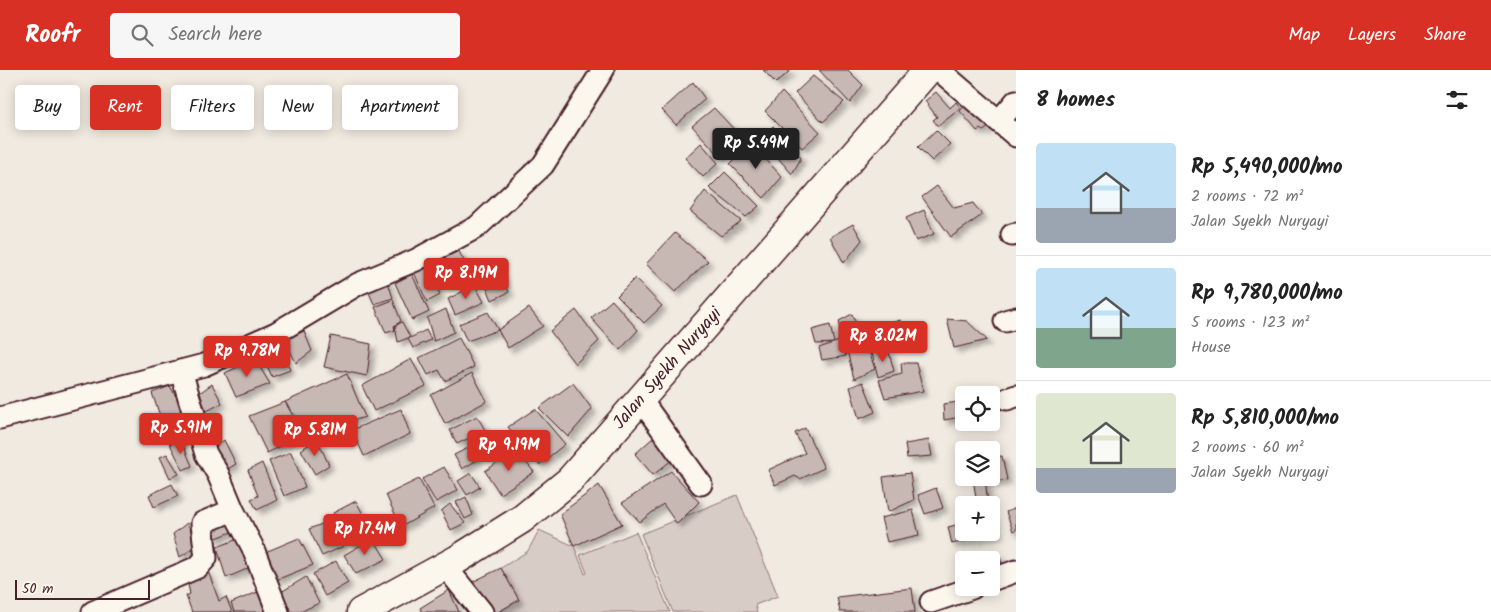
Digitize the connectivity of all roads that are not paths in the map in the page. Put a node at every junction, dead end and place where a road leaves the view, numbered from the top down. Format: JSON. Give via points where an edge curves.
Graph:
{"nodes":[{"id":1,"x":603,"y":70,"type":"edge"},
{"id":2,"x":928,"y":70,"type":"edge"},
{"id":3,"x":939,"y":70,"type":"edge"},
{"id":4,"x":1016,"y":101,"type":"edge"},
{"id":5,"x":999,"y":121,"type":"junction"},
{"id":6,"x":1016,"y":136,"type":"edge"},
{"id":7,"x":183,"y":377,"type":"junction"},
{"id":8,"x":641,"y":400,"type":"junction"},
{"id":9,"x":0,"y":418,"type":"edge"},
{"id":10,"x":701,"y":484,"type":"dead end"},
{"id":11,"x":233,"y":510,"type":"junction"},
{"id":12,"x":445,"y":566,"type":"junction"},
{"id":13,"x":1016,"y":571,"type":"edge"},
{"id":14,"x":1000,"y":577,"type":"edge"},
{"id":15,"x":955,"y":594,"type":"edge"},
{"id":16,"x":932,"y":602,"type":"dead end"},
{"id":17,"x":93,"y":612,"type":"edge"},
{"id":18,"x":278,"y":612,"type":"edge"},
{"id":19,"x":361,"y":612,"type":"edge"},
{"id":20,"x":482,"y":612,"type":"edge"}],
"edges":[{"from":1,"to":7,"type":"street","via":[[543,165],[477,227],[416,260],[358,284],[276,333]]},
{"from":2,"to":8,"type":"main road","name":"Jalan Syekh Nuryayi"},
{"from":3,"to":5,"type":"street"},
{"from":4,"to":5,"type":"street"},
{"from":5,"to":6,"type":"street"},
{"from":7,"to":9,"type":"street","via":[[66,399]]},
{"from":7,"to":11,"type":"street","via":[[206,454]]},
{"from":8,"to":10,"type":"street"},
{"from":8,"to":12,"type":"main road","name":"Jalan Syekh Nuryayi","via":[[570,480],[522,518]]},
{"from":11,"to":17,"type":"street","via":[[202,523],[206,558],[198,567]]},
{"from":11,"to":18,"type":"street","via":[[252,546]]},
{"from":12,"to":19,"type":"main road","name":"Jalan Syekh Nuryayi"},
{"from":12,"to":20,"type":"street"},
{"from":13,"to":14,"type":"street"},
{"from":15,"to":16,"type":"street"}]}
